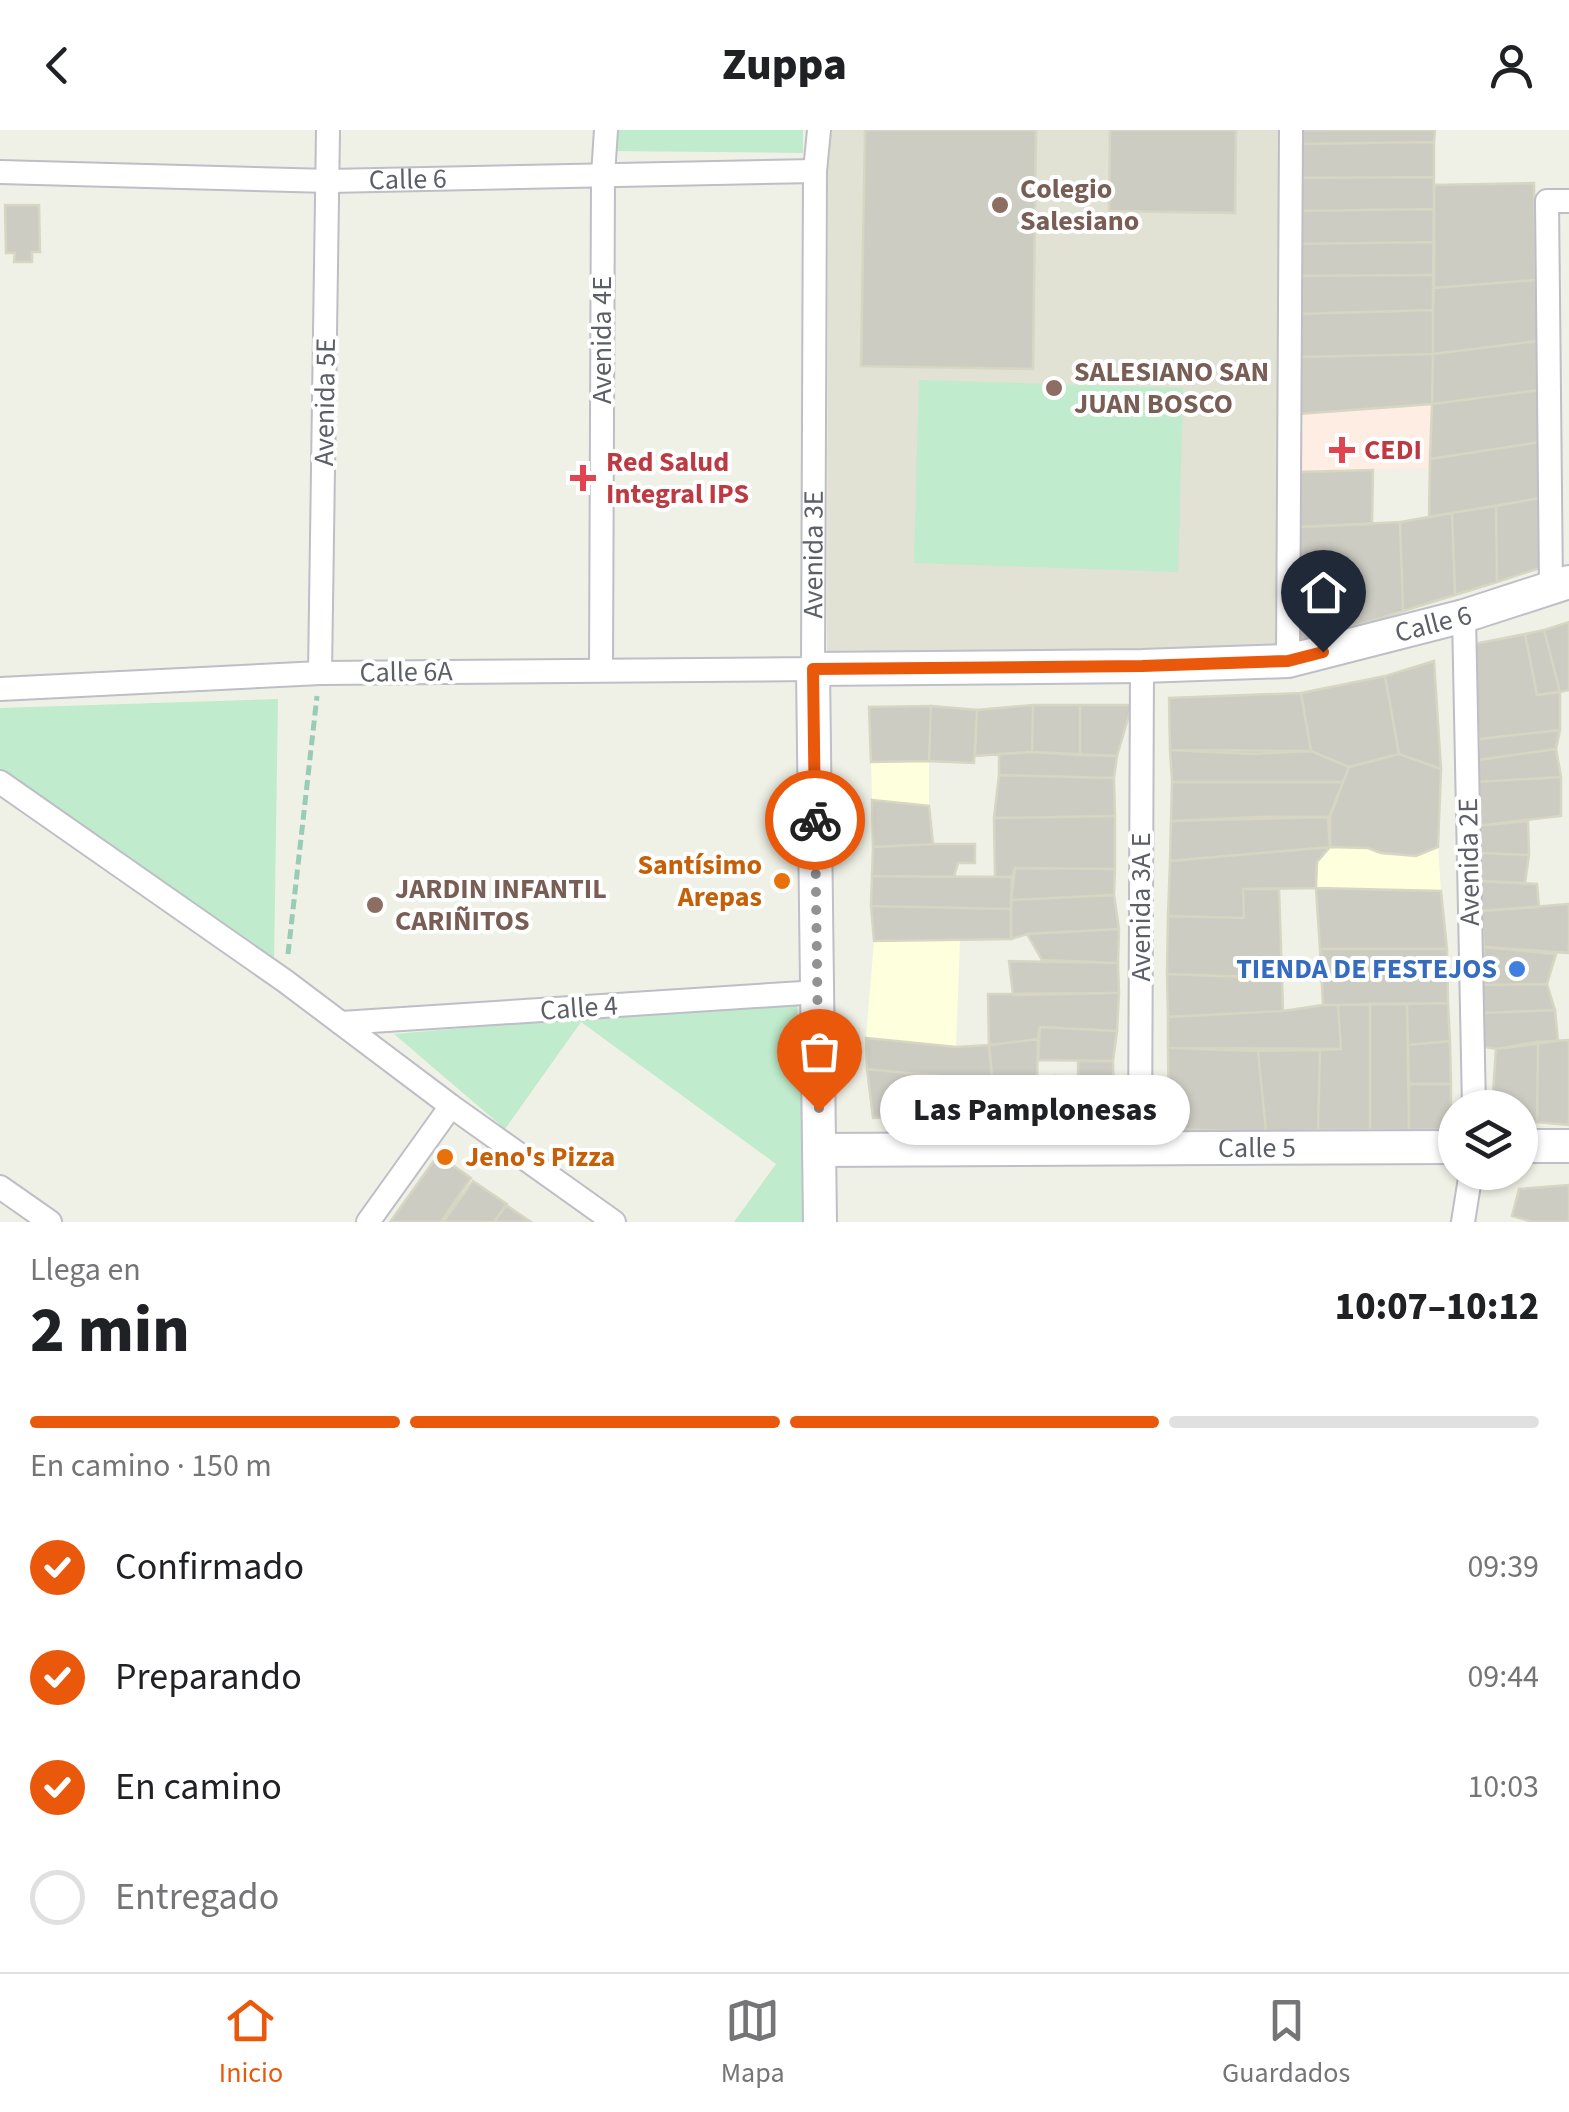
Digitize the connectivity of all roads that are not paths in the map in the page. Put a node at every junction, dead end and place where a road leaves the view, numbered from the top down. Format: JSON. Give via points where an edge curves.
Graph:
{"nodes":[{"id":1,"x":328,"y":130,"type":"edge"},
{"id":2,"x":606,"y":130,"type":"edge"},
{"id":3,"x":818,"y":130,"type":"edge"},
{"id":4,"x":1291,"y":130,"type":"edge"},
{"id":5,"x":816,"y":171,"type":"junction"},
{"id":6,"x":0,"y":172,"type":"edge"},
{"id":7,"x":603,"y":175,"type":"junction"},
{"id":8,"x":329,"y":181,"type":"junction"},
{"id":9,"x":1569,"y":202,"type":"edge"},
{"id":10,"x":1560,"y":585,"type":"edge"},
{"id":11,"x":1464,"y":616,"type":"junction"},
{"id":12,"x":1288,"y":661,"type":"junction"},
{"id":13,"x":1142,"y":666,"type":"junction"},
{"id":14,"x":813,"y":669,"type":"junction"},
{"id":15,"x":601,"y":670,"type":"junction"},
{"id":16,"x":320,"y":674,"type":"junction"},
{"id":17,"x":0,"y":689,"type":"edge"},
{"id":18,"x":0,"y":782,"type":"edge"},
{"id":19,"x":818,"y":992,"type":"junction"},
{"id":20,"x":341,"y":1023,"type":"junction"},
{"id":21,"x":1474,"y":1090,"type":"edge"},
{"id":22,"x":452,"y":1106,"type":"junction"},
{"id":23,"x":1438,"y":1146,"type":"edge"},
{"id":24,"x":1538,"y":1146,"type":"edge"},
{"id":25,"x":1569,"y":1146,"type":"edge"},
{"id":26,"x":1140,"y":1147,"type":"junction"},
{"id":27,"x":819,"y":1150,"type":"junction"},
{"id":28,"x":0,"y":1187,"type":"edge"},
{"id":29,"x":1468,"y":1190,"type":"edge"},
{"id":30,"x":50,"y":1222,"type":"edge"},
{"id":31,"x":368,"y":1222,"type":"edge"},
{"id":32,"x":614,"y":1222,"type":"edge"},
{"id":33,"x":820,"y":1222,"type":"edge"},
{"id":34,"x":1463,"y":1222,"type":"edge"}],
"edges":[{"from":1,"to":8,"type":"street","name":"Avenida 5E"},
{"from":2,"to":7,"type":"street","name":"Avenida 4E"},
{"from":3,"to":5,"type":"street","name":"Avenida 3E"},
{"from":4,"to":12,"type":"street"},
{"from":5,"to":7,"type":"street","name":"Calle 6"},
{"from":5,"to":14,"type":"street","name":"Avenida 3E"},
{"from":6,"to":8,"type":"street","name":"Calle 6"},
{"from":7,"to":8,"type":"street","name":"Calle 6"},
{"from":7,"to":15,"type":"street","name":"Avenida 4E"},
{"from":8,"to":16,"type":"street","name":"Avenida 5E"},
{"from":9,"to":10,"type":"street","via":[[1547,202]]},
{"from":10,"to":11,"type":"street","name":"Calle 6"},
{"from":11,"to":12,"type":"street","name":"Calle 6"},
{"from":11,"to":21,"type":"street","name":"Avenida 2E"},
{"from":12,"to":13,"type":"street","name":"Calle 6"},
{"from":13,"to":14,"type":"street","name":"Calle 6"},
{"from":13,"to":26,"type":"street","name":"Avenida 3A E"},
{"from":14,"to":15,"type":"street","name":"Calle 6A"},
{"from":14,"to":19,"type":"street","name":"Avenida 3E"},
{"from":15,"to":16,"type":"street","name":"Calle 6A"},
{"from":16,"to":17,"type":"street","name":"Calle 6A"},
{"from":18,"to":20,"type":"street"},
{"from":19,"to":20,"type":"street","name":"Calle 4"},
{"from":19,"to":27,"type":"street","name":"Avenida 3E"},
{"from":20,"to":22,"type":"street"},
{"from":22,"to":31,"type":"street"},
{"from":22,"to":32,"type":"street"},
{"from":23,"to":26,"type":"street","name":"Calle 5"},
{"from":24,"to":25,"type":"street"},
{"from":26,"to":27,"type":"street","name":"Calle 5"},
{"from":27,"to":33,"type":"street","name":"Avenida 3E"},
{"from":28,"to":30,"type":"street"},
{"from":29,"to":34,"type":"street"}]}
